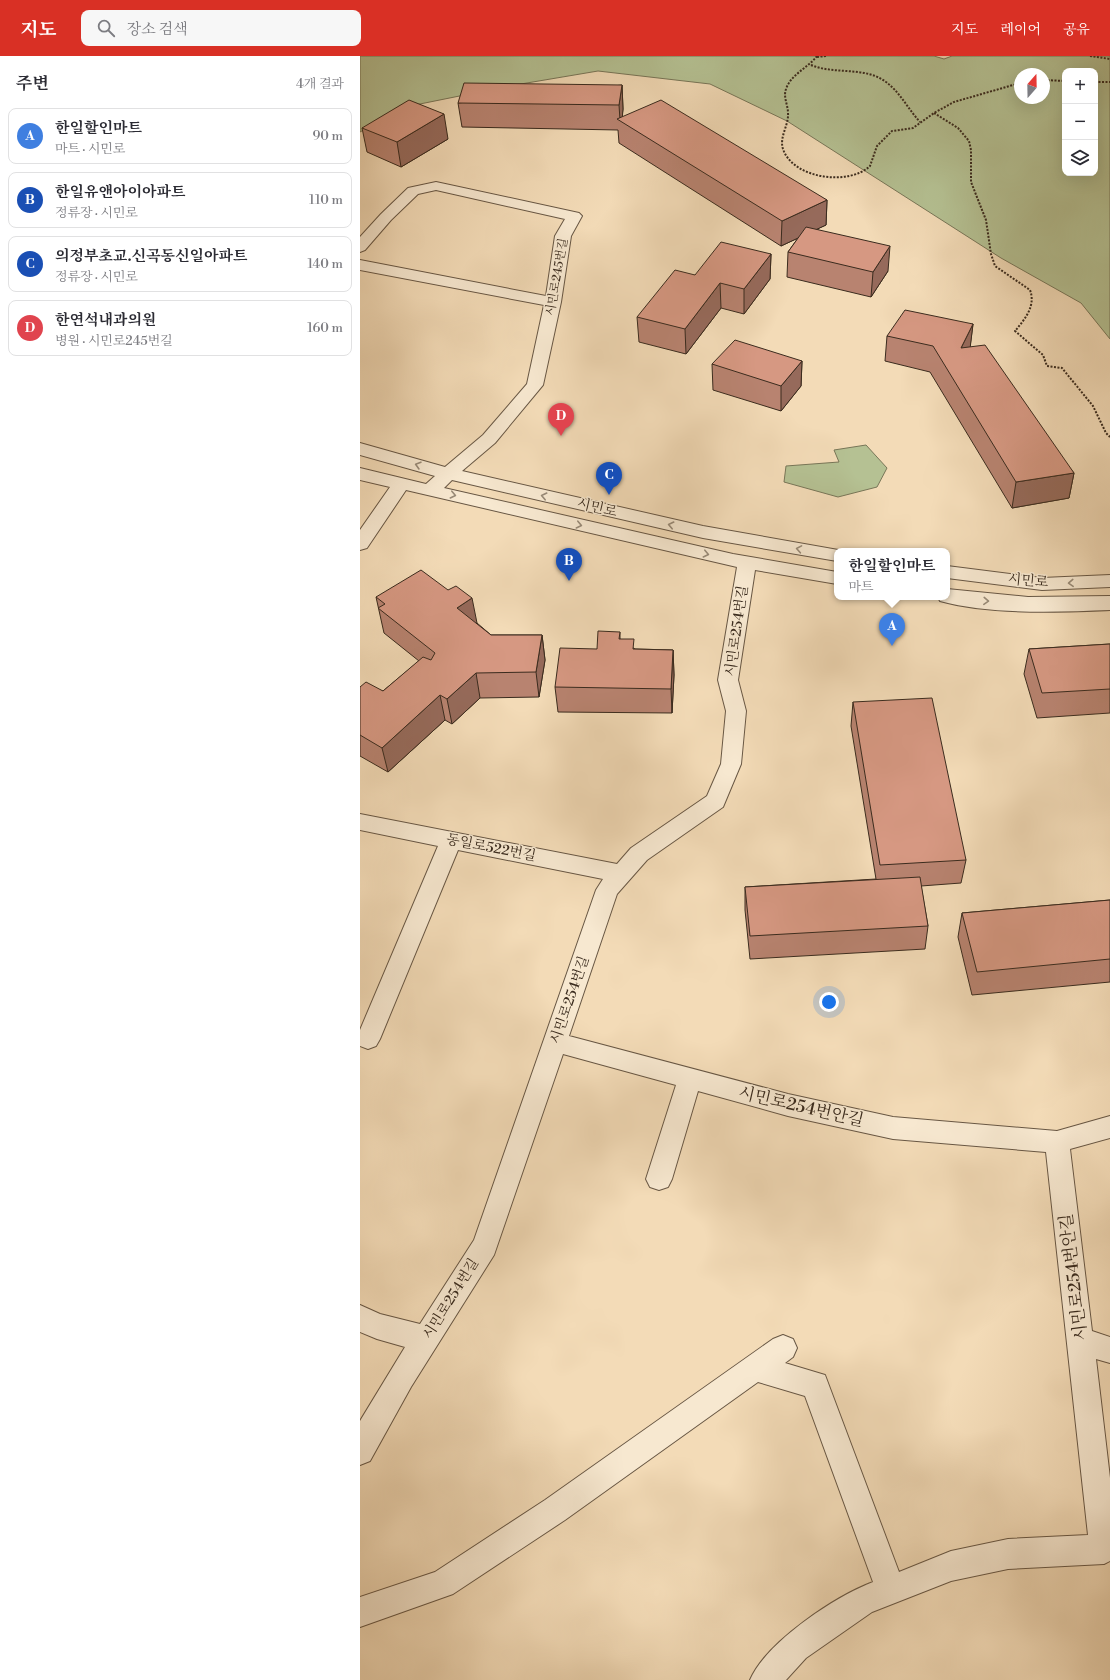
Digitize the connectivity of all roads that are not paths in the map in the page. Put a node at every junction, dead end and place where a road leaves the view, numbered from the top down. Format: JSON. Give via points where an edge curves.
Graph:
{"nodes":[{"id":1,"x":360,"y":247,"type":"edge"},
{"id":2,"x":360,"y":265,"type":"edge"},
{"id":3,"x":553,"y":302,"type":"junction"},
{"id":4,"x":360,"y":449,"type":"edge"},
{"id":5,"x":360,"y":474,"type":"edge"},
{"id":6,"x":449,"y":474,"type":"junction"},
{"id":7,"x":400,"y":484,"type":"junction"},
{"id":8,"x":430,"y":490,"type":"junction"},
{"id":9,"x":360,"y":544,"type":"edge"},
{"id":10,"x":834,"y":554,"type":"edge"},
{"id":11,"x":747,"y":563,"type":"junction"},
{"id":12,"x":950,"y":572,"type":"edge"},
{"id":13,"x":834,"y":578,"type":"edge"},
{"id":14,"x":1110,"y":581,"type":"edge"},
{"id":15,"x":950,"y":596,"type":"edge"},
{"id":16,"x":1110,"y":603,"type":"edge"},
{"id":17,"x":360,"y":822,"type":"edge"},
{"id":18,"x":451,"y":840,"type":"junction"},
{"id":19,"x":621,"y":874,"type":"junction"},
{"id":20,"x":368,"y":1039,"type":"dead end"},
{"id":21,"x":555,"y":1042,"type":"junction"},
{"id":22,"x":690,"y":1079,"type":"junction"},
{"id":23,"x":1110,"y":1127,"type":"edge"},
{"id":24,"x":1057,"y":1142,"type":"junction"},
{"id":25,"x":659,"y":1179,"type":"dead end"},
{"id":26,"x":360,"y":1318,"type":"edge"},
{"id":27,"x":426,"y":1339,"type":"junction"},
{"id":28,"x":1081,"y":1341,"type":"junction"},
{"id":29,"x":783,"y":1348,"type":"dead end"},
{"id":30,"x":1110,"y":1350,"type":"edge"},
{"id":31,"x":755,"y":1368,"type":"junction"},
{"id":32,"x":360,"y":1451,"type":"edge"},
{"id":33,"x":1107,"y":1550,"type":"edge"},
{"id":34,"x":891,"y":1589,"type":"junction"},
{"id":35,"x":360,"y":1612,"type":"edge"},
{"id":36,"x":764,"y":1680,"type":"edge"}],
"edges":[{"from":1,"to":3,"type":"street","name":"시민로245번길","via":[[413,191],[436,186],[544,212],[574,216],[563,236]]},
{"from":2,"to":3,"type":"street"},
{"from":3,"to":6,"type":"street","name":"시민로245번길","via":[[535,385],[489,439]]},
{"from":6,"to":4,"type":"street","name":"시민로","one_way":true},
{"from":5,"to":7,"type":"street","name":"시민로"},
{"from":6,"to":8,"type":"street","name":"시민로245번길"},
{"from":10,"to":6,"type":"street","name":"시민로","one_way":true,"via":[[703,532]]},
{"from":7,"to":8,"type":"street","name":"시민로"},
{"from":7,"to":9,"type":"street"},
{"from":8,"to":11,"type":"street","name":"시민로","one_way":true},
{"from":11,"to":13,"type":"street","name":"시민로"},
{"from":11,"to":19,"type":"street","name":"시민로254번길","via":[[728,680],[736,711],[731,764],[715,801],[639,854]]},
{"from":14,"to":12,"type":"street","name":"시민로","one_way":true,"via":[[1042,584]]},
{"from":15,"to":16,"type":"street","name":"시민로","one_way":true,"via":[[1062,605]]},
{"from":17,"to":18,"type":"street","name":"동일로522번길"},
{"from":18,"to":19,"type":"street","name":"동일로522번길"},
{"from":18,"to":20,"type":"street"},
{"from":19,"to":21,"type":"street","name":"시민로254번길","via":[[607,890]]},
{"from":21,"to":22,"type":"street","name":"시민로254번안길"},
{"from":21,"to":27,"type":"street","name":"시민로254번길","via":[[485,1246]]},
{"from":22,"to":24,"type":"street","name":"시민로254번안길","via":[[788,1106],[893,1128]]},
{"from":22,"to":25,"type":"street"},
{"from":23,"to":24,"type":"street"},
{"from":24,"to":28,"type":"street","name":"시민로254번안길"},
{"from":26,"to":27,"type":"street","via":[[377,1326]]},
{"from":27,"to":32,"type":"street","name":"시민로254번길"},
{"from":28,"to":30,"type":"street"},
{"from":28,"to":33,"type":"street","name":"시민로254번안길"},
{"from":29,"to":31,"type":"street"},
{"from":31,"to":34,"type":"street","via":[[815,1385]]},
{"from":31,"to":35,"type":"street","via":[[555,1510],[443,1584]]},
{"from":33,"to":34,"type":"street","name":"시민로254번안길","via":[[1008,1554],[951,1566]]},
{"from":34,"to":36,"type":"street","name":"시민로254번안길","via":[[862,1601],[795,1647]]}]}
